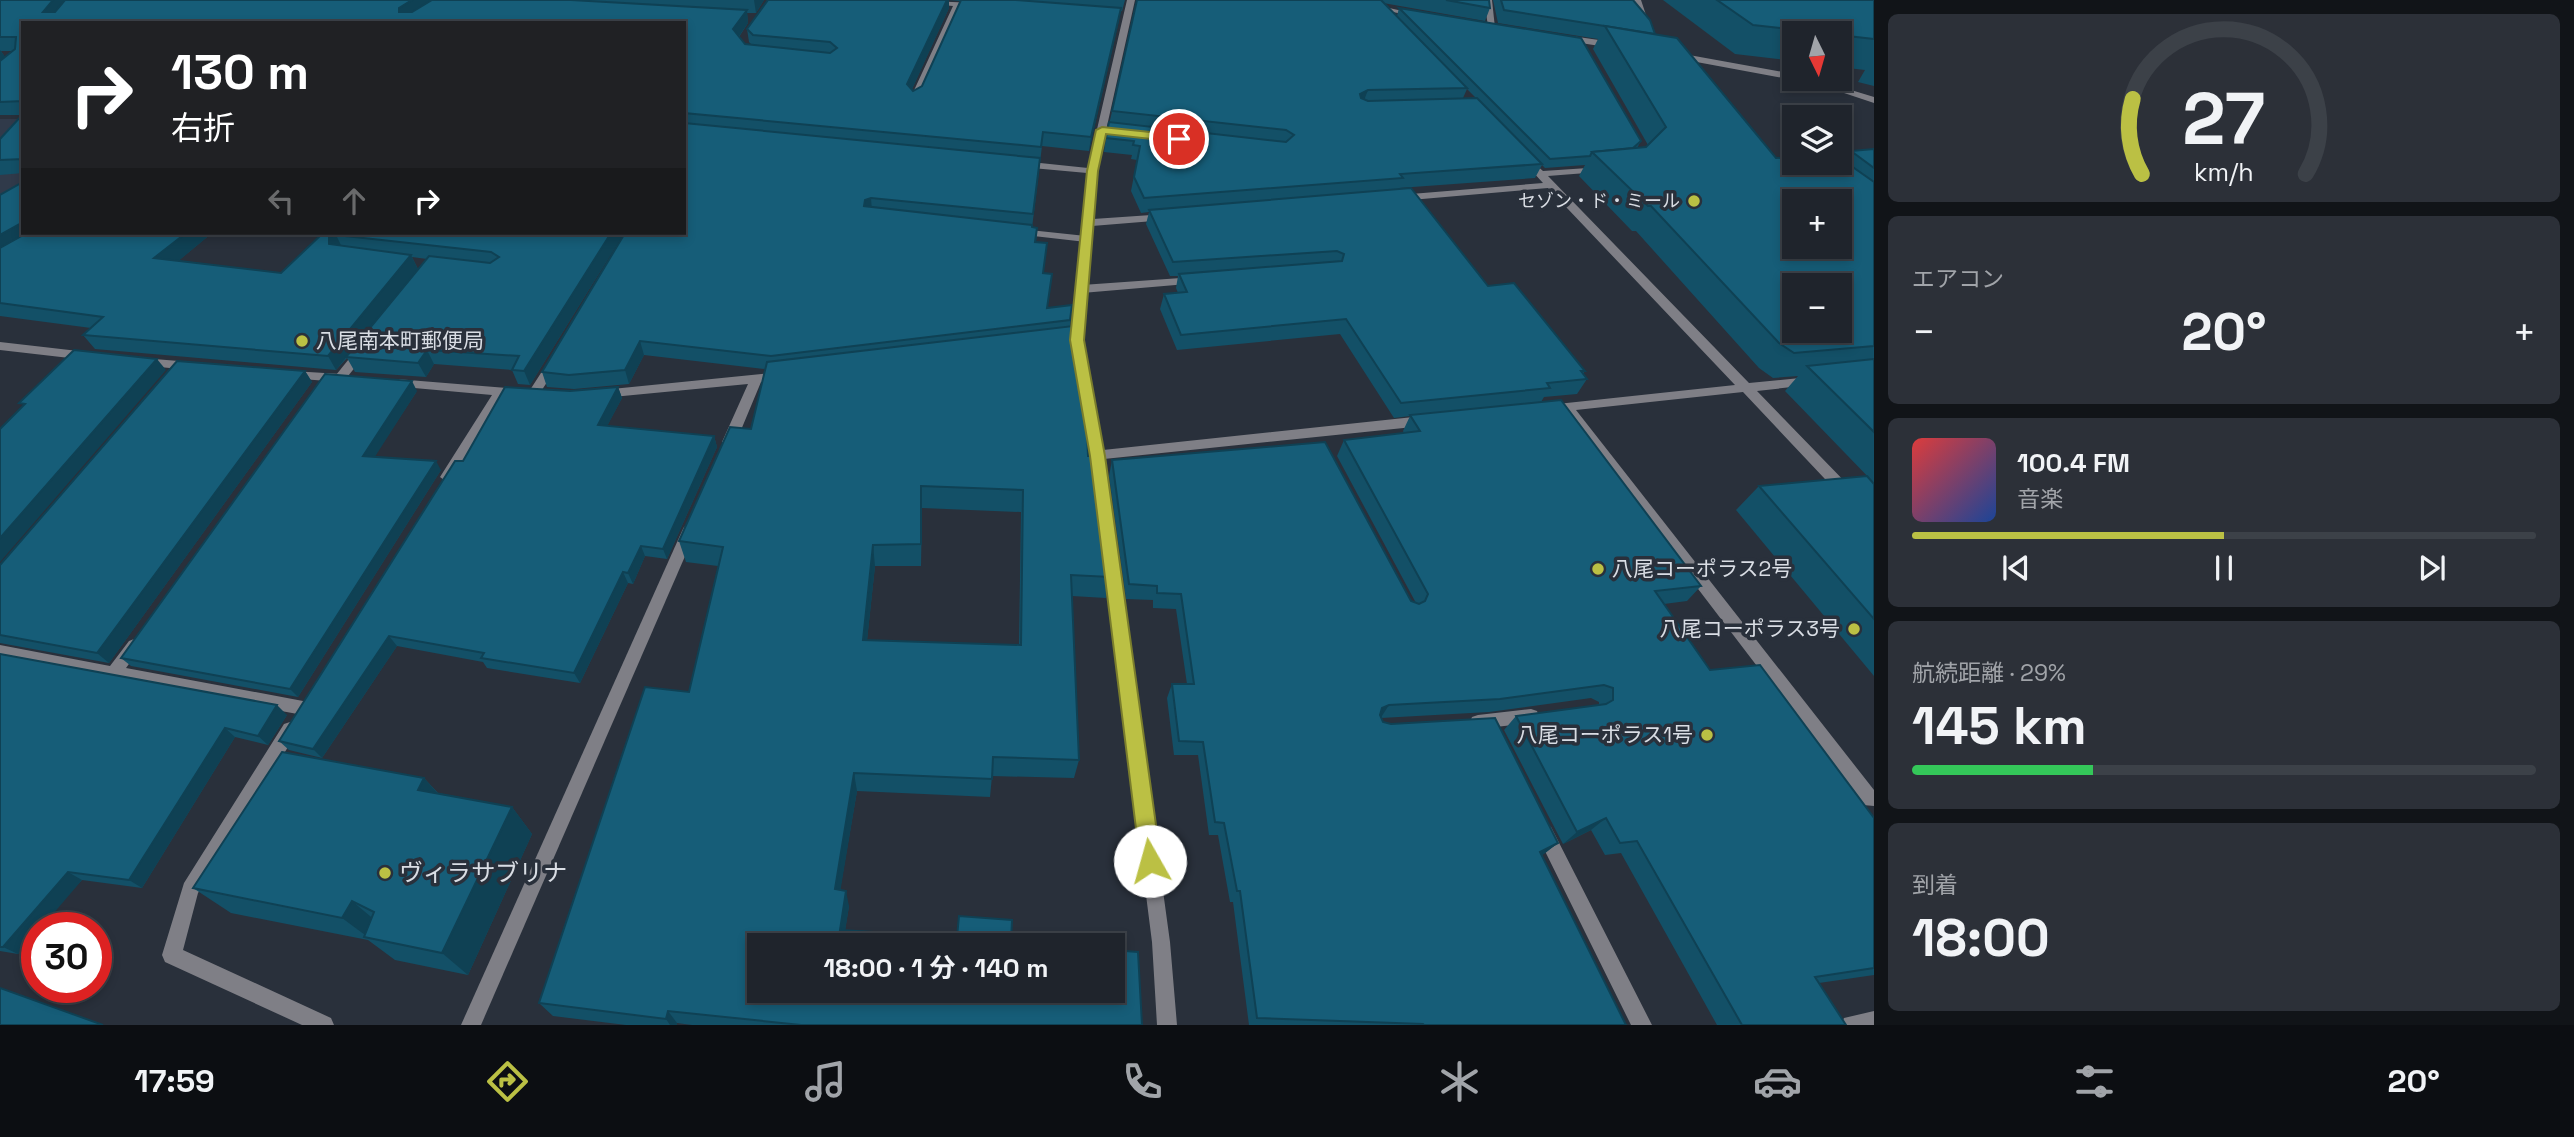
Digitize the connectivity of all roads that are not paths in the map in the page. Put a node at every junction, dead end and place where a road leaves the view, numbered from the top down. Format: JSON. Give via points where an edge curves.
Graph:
{"nodes":[{"id":1,"x":909,"y":0,"type":"edge"},
{"id":2,"x":1131,"y":0,"type":"edge"},
{"id":3,"x":1342,"y":0,"type":"edge"},
{"id":4,"x":1488,"y":0,"type":"edge"},
{"id":5,"x":1637,"y":0,"type":"edge"},
{"id":6,"x":958,"y":4,"type":"junction"},
{"id":7,"x":984,"y":6,"type":"edge"},
{"id":8,"x":1381,"y":9,"type":"junction"},
{"id":9,"x":1430,"y":17,"type":"edge"},
{"id":10,"x":1480,"y":24,"type":"edge"},
{"id":11,"x":1492,"y":26,"type":"junction"},
{"id":12,"x":1400,"y":29,"type":"edge"},
{"id":13,"x":1505,"y":29,"type":"edge"},
{"id":14,"x":1555,"y":36,"type":"edge"},
{"id":15,"x":1652,"y":39,"type":"edge"},
{"id":16,"x":1580,"y":40,"type":"junction"},
{"id":17,"x":1619,"y":46,"type":"edge"},
{"id":18,"x":1587,"y":51,"type":"edge"},
{"id":19,"x":1671,"y":54,"type":"edge"},
{"id":20,"x":1782,"y":75,"type":"edge"},
{"id":21,"x":1845,"y":91,"type":"edge"},
{"id":22,"x":915,"y":99,"type":"edge"},
{"id":23,"x":1874,"y":100,"type":"edge"},
{"id":24,"x":1513,"y":146,"type":"edge"},
{"id":25,"x":1010,"y":163,"type":"edge"},
{"id":26,"x":1615,"y":168,"type":"edge"},
{"id":27,"x":1092,"y":171,"type":"junction"},
{"id":28,"x":1541,"y":174,"type":"junction"},
{"id":29,"x":1551,"y":185,"type":"junction"},
{"id":30,"x":1387,"y":198,"type":"edge"},
{"id":31,"x":1183,"y":215,"type":"edge"},
{"id":32,"x":1087,"y":223,"type":"junction"},
{"id":33,"x":1006,"y":231,"type":"edge"},
{"id":34,"x":1086,"y":239,"type":"junction"},
{"id":35,"x":1207,"y":280,"type":"edge"},
{"id":36,"x":1082,"y":289,"type":"junction"},
{"id":37,"x":373,"y":337,"type":"edge"},
{"id":38,"x":0,"y":346,"type":"edge"},
{"id":39,"x":562,"y":348,"type":"edge"},
{"id":40,"x":107,"y":358,"type":"edge"},
{"id":41,"x":133,"y":361,"type":"edge"},
{"id":42,"x":207,"y":368,"type":"edge"},
{"id":43,"x":273,"y":373,"type":"edge"},
{"id":44,"x":796,"y":374,"type":"edge"},
{"id":45,"x":756,"y":379,"type":"junction"},
{"id":46,"x":1824,"y":380,"type":"edge"},
{"id":47,"x":380,"y":382,"type":"edge"},
{"id":48,"x":1748,"y":387,"type":"junction"},
{"id":49,"x":500,"y":392,"type":"junction"},
{"id":50,"x":587,"y":395,"type":"edge"},
{"id":51,"x":1566,"y":407,"type":"junction"},
{"id":52,"x":1538,"y":410,"type":"edge"},
{"id":53,"x":1440,"y":420,"type":"edge"},
{"id":54,"x":723,"y":455,"type":"edge"},
{"id":55,"x":1097,"y":456,"type":"junction"},
{"id":56,"x":435,"y":497,"type":"edge"},
{"id":57,"x":1856,"y":503,"type":"edge"},
{"id":58,"x":695,"y":519,"type":"edge"},
{"id":59,"x":139,"y":639,"type":"edge"},
{"id":60,"x":0,"y":652,"type":"edge"},
{"id":61,"x":114,"y":673,"type":"junction"},
{"id":62,"x":1553,"y":713,"type":"edge"},
{"id":63,"x":1462,"y":723,"type":"edge"},
{"id":64,"x":1874,"y":798,"type":"edge"},
{"id":65,"x":1538,"y":819,"type":"edge"},
{"id":66,"x":1874,"y":1021,"type":"edge"},
{"id":67,"x":1169,"y":1024,"type":"edge"},
{"id":68,"x":324,"y":1025,"type":"edge"},
{"id":69,"x":471,"y":1025,"type":"edge"},
{"id":70,"x":1642,"y":1025,"type":"edge"},
{"id":71,"x":1852,"y":1025,"type":"edge"}],
"edges":[{"from":1,"to":6,"type":"street"},
{"from":2,"to":27,"type":"street","via":[[1121,17],[1109,131]]},
{"from":3,"to":8,"type":"street"},
{"from":4,"to":11,"type":"street"},
{"from":5,"to":15,"type":"street"},
{"from":6,"to":7,"type":"street"},
{"from":6,"to":22,"type":"street"},
{"from":8,"to":9,"type":"street"},
{"from":8,"to":12,"type":"street"},
{"from":10,"to":11,"type":"street"},
{"from":11,"to":13,"type":"street"},
{"from":14,"to":16,"type":"street"},
{"from":16,"to":17,"type":"street"},
{"from":16,"to":18,"type":"street"},
{"from":19,"to":20,"type":"street"},
{"from":21,"to":23,"type":"street"},
{"from":24,"to":28,"type":"street"},
{"from":25,"to":27,"type":"street"},
{"from":26,"to":28,"type":"street"},
{"from":27,"to":32,"type":"street"},
{"from":28,"to":29,"type":"street"},
{"from":29,"to":30,"type":"street"},
{"from":29,"to":48,"type":"street"},
{"from":31,"to":32,"type":"street"},
{"from":32,"to":34,"type":"street"},
{"from":33,"to":34,"type":"street"},
{"from":34,"to":36,"type":"street"},
{"from":35,"to":36,"type":"street"},
{"from":36,"to":55,"type":"street","via":[[1071,341]]},
{"from":37,"to":43,"type":"street","via":[[334,381]]},
{"from":38,"to":40,"type":"street"},
{"from":39,"to":49,"type":"street","via":[[541,394]]},
{"from":41,"to":42,"type":"street","via":[[176,371]]},
{"from":44,"to":45,"type":"street"},
{"from":45,"to":50,"type":"street"},
{"from":45,"to":54,"type":"street"},
{"from":46,"to":48,"type":"street"},
{"from":47,"to":49,"type":"street"},
{"from":48,"to":51,"type":"street"},
{"from":48,"to":57,"type":"street"},
{"from":49,"to":56,"type":"street"},
{"from":51,"to":52,"type":"street"},
{"from":51,"to":64,"type":"street","via":[[1868,799]]},
{"from":53,"to":55,"type":"street","via":[[1318,438]]},
{"from":55,"to":67,"type":"street"},
{"from":58,"to":69,"type":"street"},
{"from":59,"to":61,"type":"street"},
{"from":60,"to":61,"type":"street"},
{"from":61,"to":68,"type":"street","via":[[307,702],[190,889],[173,955]]},
{"from":62,"to":63,"type":"street","via":[[1492,728]]},
{"from":65,"to":70,"type":"street"},
{"from":66,"to":71,"type":"street"}]}
